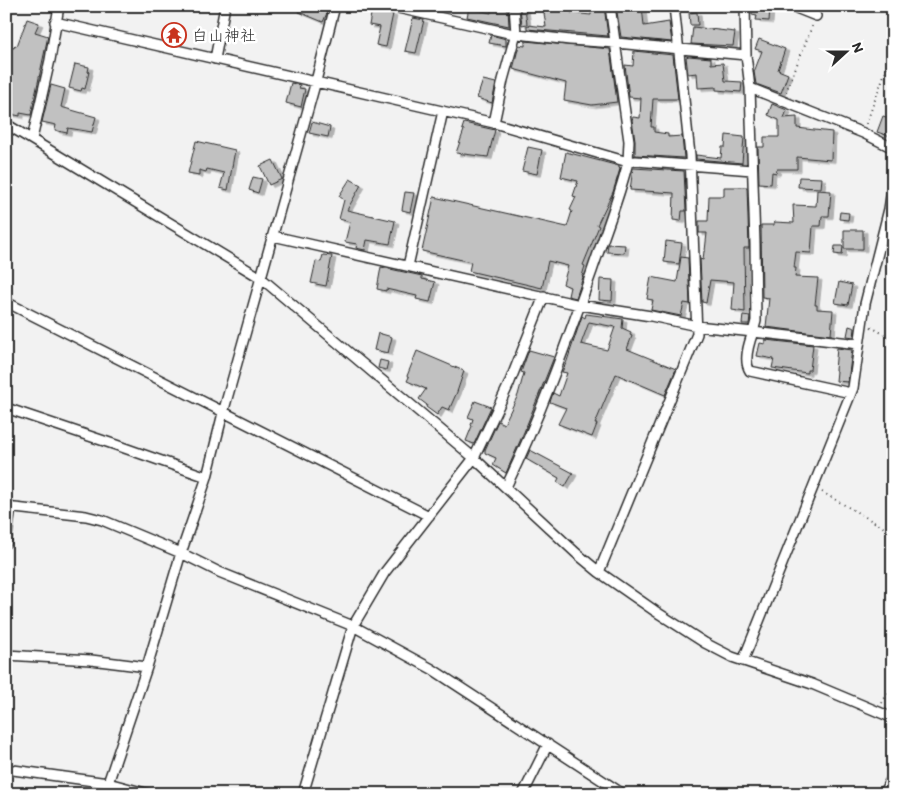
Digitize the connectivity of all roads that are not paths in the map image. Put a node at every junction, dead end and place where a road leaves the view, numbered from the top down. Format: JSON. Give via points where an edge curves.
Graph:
{"nodes":[{"id":1,"x":59,"y":6,"type":"edge"},
{"id":2,"x":225,"y":6,"type":"edge"},
{"id":3,"x":335,"y":6,"type":"edge"},
{"id":4,"x":389,"y":6,"type":"edge"},
{"id":5,"x":514,"y":6,"type":"edge"},
{"id":6,"x":610,"y":6,"type":"edge"},
{"id":7,"x":674,"y":6,"type":"edge"},
{"id":8,"x":746,"y":6,"type":"edge"},
{"id":9,"x":791,"y":6,"type":"edge"},
{"id":10,"x":414,"y":9,"type":"edge"},
{"id":11,"x":816,"y":16,"type":"road end"},
{"id":12,"x":55,"y":22,"type":"junction"},
{"id":13,"x":516,"y":33,"type":"junction"},
{"id":14,"x":616,"y":43,"type":"junction"},
{"id":15,"x":678,"y":48,"type":"junction"},
{"id":16,"x":746,"y":55,"type":"junction"},
{"id":17,"x":215,"y":59,"type":"junction"},
{"id":18,"x":316,"y":81,"type":"junction"},
{"id":19,"x":750,"y":88,"type":"junction"},
{"id":20,"x":443,"y":111,"type":"junction"},
{"id":21,"x":494,"y":123,"type":"junction"},
{"id":22,"x":6,"y":124,"type":"edge"},
{"id":23,"x":32,"y":139,"type":"junction"},
{"id":24,"x":893,"y":148,"type":"edge"},
{"id":25,"x":628,"y":162,"type":"junction"},
{"id":26,"x":691,"y":164,"type":"junction"},
{"id":27,"x":752,"y":170,"type":"junction"},
{"id":28,"x":893,"y":184,"type":"edge"},
{"id":29,"x":272,"y":236,"type":"junction"},
{"id":30,"x":408,"y":266,"type":"junction"},
{"id":31,"x":261,"y":278,"type":"junction"},
{"id":32,"x":544,"y":296,"type":"junction"},
{"id":33,"x":6,"y":302,"type":"edge"},
{"id":34,"x":580,"y":304,"type":"junction"},
{"id":35,"x":697,"y":326,"type":"junction"},
{"id":36,"x":752,"y":332,"type":"junction"},
{"id":37,"x":859,"y":344,"type":"junction"},
{"id":38,"x":851,"y":393,"type":"junction"},
{"id":39,"x":6,"y":408,"type":"edge"},
{"id":40,"x":223,"y":413,"type":"junction"},
{"id":41,"x":474,"y":458,"type":"junction"},
{"id":42,"x":206,"y":477,"type":"junction"},
{"id":43,"x":506,"y":487,"type":"junction"},
{"id":44,"x":9,"y":507,"type":"edge"},
{"id":45,"x":429,"y":516,"type":"junction"},
{"id":46,"x":6,"y":543,"type":"edge"},
{"id":47,"x":181,"y":553,"type":"junction"},
{"id":48,"x":599,"y":572,"type":"junction"},
{"id":49,"x":352,"y":626,"type":"junction"},
{"id":50,"x":6,"y":655,"type":"edge"},
{"id":51,"x":743,"y":661,"type":"junction"},
{"id":52,"x":147,"y":667,"type":"junction"},
{"id":53,"x":893,"y":718,"type":"edge"},
{"id":54,"x":548,"y":744,"type":"junction"},
{"id":55,"x":6,"y":770,"type":"edge"},
{"id":56,"x":893,"y":776,"type":"edge"},
{"id":57,"x":108,"y":783,"type":"junction"},
{"id":58,"x":149,"y":794,"type":"edge"},
{"id":59,"x":303,"y":794,"type":"edge"},
{"id":60,"x":523,"y":794,"type":"edge"},
{"id":61,"x":624,"y":794,"type":"edge"},
{"id":62,"x":883,"y":794,"type":"edge"}],
"edges":[{"from":1,"to":12,"type":"street"},
{"from":2,"to":17,"type":"street"},
{"from":3,"to":18,"type":"street"},
{"from":4,"to":10,"type":"street"},
{"from":5,"to":13,"type":"street"},
{"from":6,"to":14,"type":"street"},
{"from":7,"to":15,"type":"street"},
{"from":8,"to":16,"type":"street"},
{"from":9,"to":11,"type":"street"},
{"from":10,"to":13,"type":"street"},
{"from":12,"to":17,"type":"street"},
{"from":12,"to":23,"type":"street"},
{"from":13,"to":14,"type":"street"},
{"from":13,"to":21,"type":"street"},
{"from":14,"to":15,"type":"street"},
{"from":14,"to":25,"type":"street","via":[[629,141]]},
{"from":15,"to":16,"type":"street"},
{"from":15,"to":26,"type":"street"},
{"from":16,"to":19,"type":"street"},
{"from":17,"to":18,"type":"street"},
{"from":18,"to":20,"type":"street"},
{"from":18,"to":29,"type":"street"},
{"from":19,"to":24,"type":"street"},
{"from":19,"to":27,"type":"street"},
{"from":20,"to":21,"type":"street"},
{"from":20,"to":30,"type":"street"},
{"from":21,"to":25,"type":"street"},
{"from":22,"to":23,"type":"street"},
{"from":23,"to":31,"type":"street"},
{"from":25,"to":26,"type":"street"},
{"from":25,"to":34,"type":"street"},
{"from":26,"to":27,"type":"street"},
{"from":26,"to":35,"type":"street"},
{"from":27,"to":36,"type":"street","via":[[756,311]]},
{"from":28,"to":37,"type":"street","via":[[864,304]]},
{"from":29,"to":30,"type":"street"},
{"from":29,"to":31,"type":"street"},
{"from":30,"to":32,"type":"street"},
{"from":31,"to":40,"type":"street"},
{"from":31,"to":41,"type":"street"},
{"from":32,"to":34,"type":"street"},
{"from":32,"to":41,"type":"street","via":[[509,384]]},
{"from":33,"to":40,"type":"street"},
{"from":34,"to":35,"type":"street"},
{"from":34,"to":43,"type":"street"},
{"from":35,"to":36,"type":"street"},
{"from":35,"to":48,"type":"street","via":[[697,334]]},
{"from":36,"to":37,"type":"street"},
{"from":36,"to":38,"type":"street","via":[[746,363],[750,371]]},
{"from":37,"to":38,"type":"street"},
{"from":38,"to":51,"type":"street"},
{"from":39,"to":42,"type":"street"},
{"from":40,"to":42,"type":"street"},
{"from":40,"to":45,"type":"street"},
{"from":41,"to":43,"type":"street"},
{"from":41,"to":45,"type":"street"},
{"from":42,"to":47,"type":"street"},
{"from":43,"to":48,"type":"street"},
{"from":44,"to":46,"type":"street"},
{"from":44,"to":47,"type":"street","via":[[102,520]]},
{"from":45,"to":49,"type":"street","via":[[385,572]]},
{"from":47,"to":49,"type":"street","via":[[219,572]]},
{"from":47,"to":52,"type":"street"},
{"from":48,"to":51,"type":"street","via":[[705,643]]},
{"from":49,"to":54,"type":"street","via":[[432,669]]},
{"from":49,"to":59,"type":"street"},
{"from":50,"to":52,"type":"street"},
{"from":51,"to":53,"type":"street","via":[[812,684]]},
{"from":52,"to":57,"type":"street"},
{"from":54,"to":60,"type":"street"},
{"from":54,"to":61,"type":"street"},
{"from":55,"to":57,"type":"street"},
{"from":56,"to":62,"type":"street"},
{"from":57,"to":58,"type":"street"}]}
